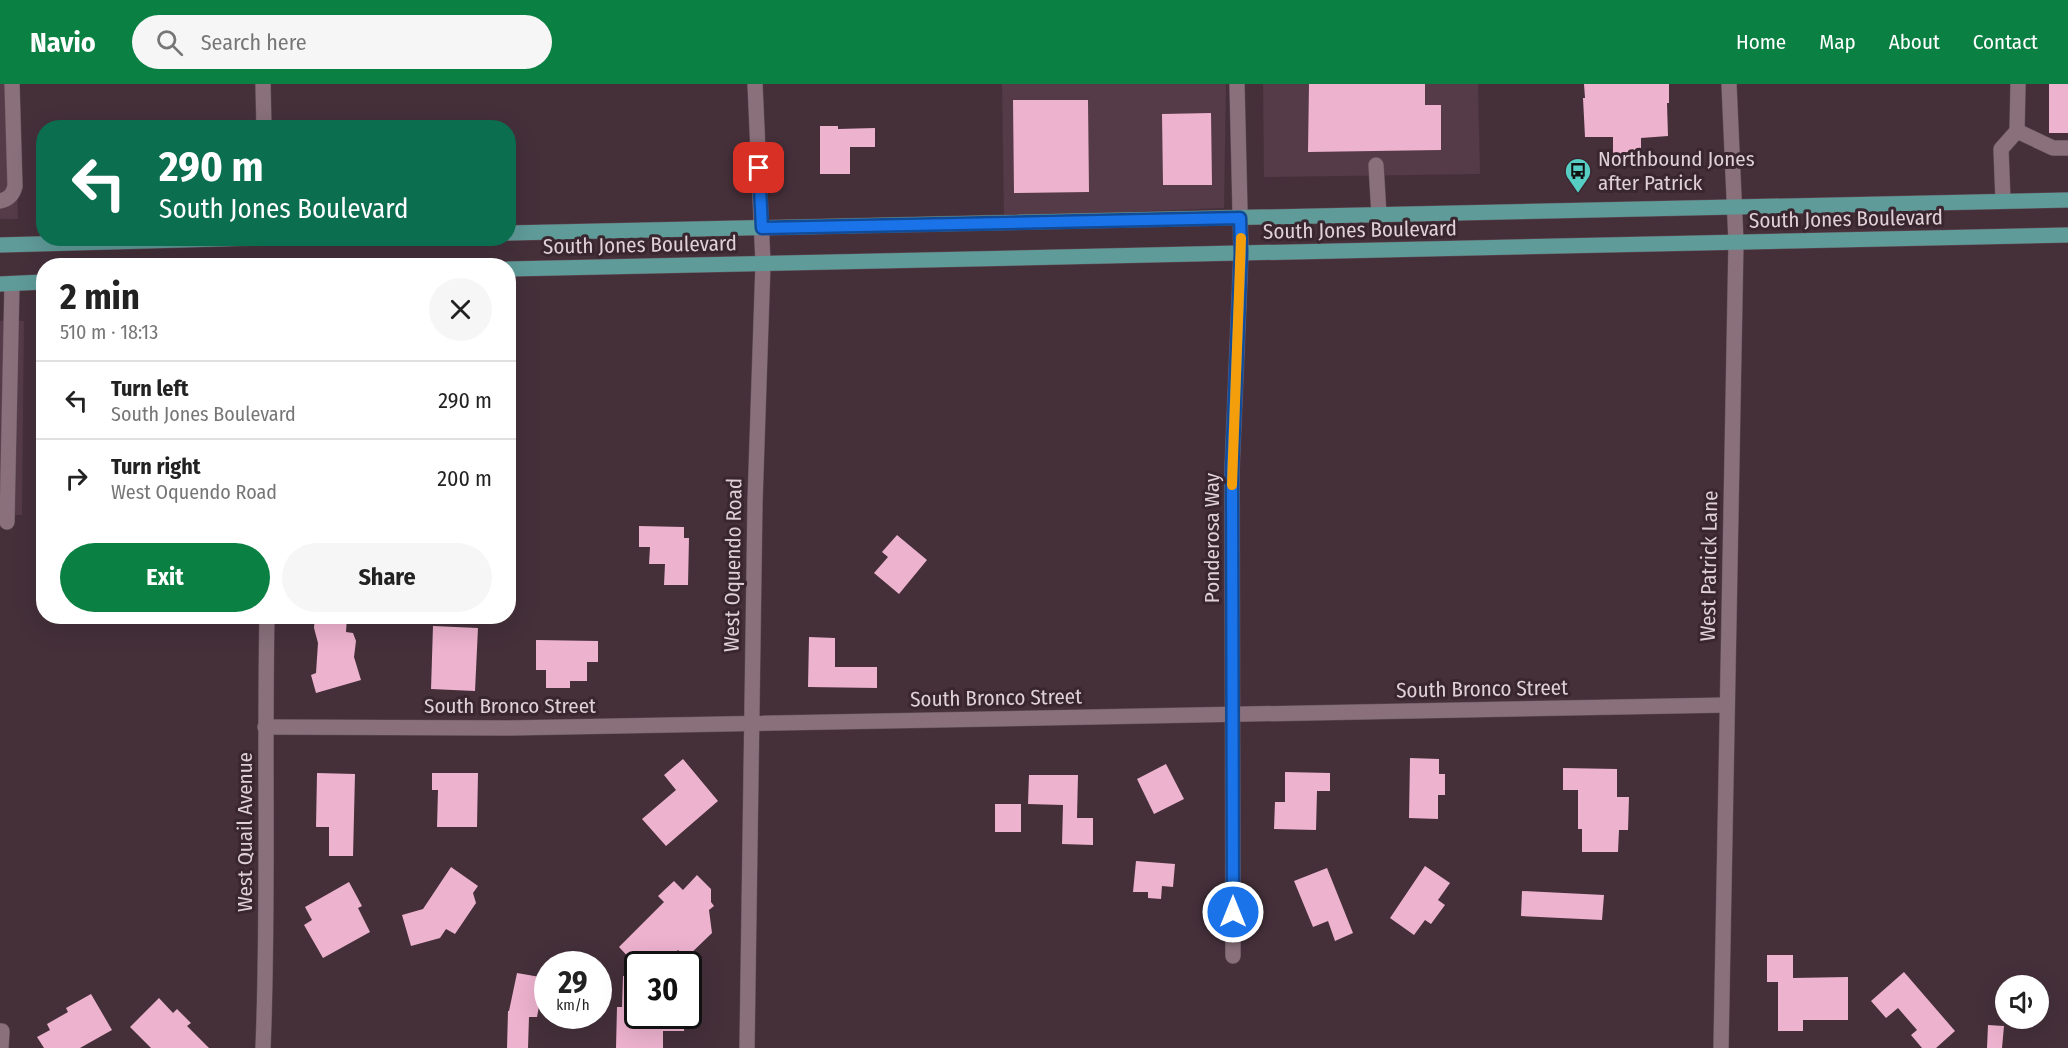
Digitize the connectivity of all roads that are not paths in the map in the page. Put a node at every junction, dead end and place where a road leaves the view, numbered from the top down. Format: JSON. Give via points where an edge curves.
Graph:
{"nodes":[{"id":1,"x":12,"y":84,"type":"edge"},
{"id":2,"x":263,"y":84,"type":"edge"},
{"id":3,"x":755,"y":84,"type":"edge"},
{"id":4,"x":1237,"y":84,"type":"edge"},
{"id":5,"x":1729,"y":84,"type":"edge"},
{"id":6,"x":2018,"y":84,"type":"edge"},
{"id":7,"x":264,"y":120,"type":"edge"},
{"id":8,"x":2017,"y":131,"type":"junction"},
{"id":9,"x":2068,"y":148,"type":"edge"},
{"id":10,"x":1376,"y":165,"type":"dead end"},
{"id":11,"x":2068,"y":200,"type":"edge"},
{"id":12,"x":0,"y":201,"type":"edge"},
{"id":13,"x":2003,"y":201,"type":"junction"},
{"id":14,"x":1734,"y":207,"type":"junction"},
{"id":15,"x":1379,"y":215,"type":"junction"},
{"id":16,"x":1240,"y":218,"type":"junction"},
{"id":17,"x":762,"y":228,"type":"junction"},
{"id":18,"x":516,"y":233,"type":"edge"},
{"id":19,"x":2068,"y":235,"type":"edge"},
{"id":20,"x":1736,"y":242,"type":"junction"},
{"id":21,"x":36,"y":244,"type":"edge"},
{"id":22,"x":0,"y":245,"type":"edge"},
{"id":23,"x":1241,"y":253,"type":"junction"},
{"id":24,"x":764,"y":263,"type":"junction"},
{"id":25,"x":516,"y":269,"type":"edge"},
{"id":26,"x":36,"y":282,"type":"edge"},
{"id":27,"x":6,"y":284,"type":"edge"},
{"id":28,"x":6,"y":337,"type":"edge"},
{"id":29,"x":4,"y":500,"type":"edge"},
{"id":30,"x":7,"y":522,"type":"dead end"},
{"id":31,"x":267,"y":624,"type":"edge"},
{"id":32,"x":1727,"y":705,"type":"junction"},
{"id":33,"x":1234,"y":715,"type":"junction"},
{"id":34,"x":751,"y":724,"type":"junction"},
{"id":35,"x":265,"y":727,"type":"junction"},
{"id":36,"x":1233,"y":956,"type":"dead end"},
{"id":37,"x":0,"y":1031,"type":"edge"},
{"id":38,"x":1,"y":1048,"type":"edge"},
{"id":39,"x":263,"y":1048,"type":"edge"},
{"id":40,"x":747,"y":1048,"type":"edge"},
{"id":41,"x":1721,"y":1048,"type":"edge"}],
"edges":[{"from":1,"to":12,"type":"street","via":[[15,186],[13,194]]},
{"from":2,"to":7,"type":"street"},
{"from":3,"to":17,"type":"street","name":"West Oquendo Road"},
{"from":4,"to":16,"type":"street","name":"Ponderosa Way"},
{"from":5,"to":14,"type":"street","name":"West Patrick Lane"},
{"from":6,"to":8,"type":"street"},
{"from":8,"to":9,"type":"street","via":[[2053,148]]},
{"from":8,"to":13,"type":"street","via":[[2001,149]]},
{"from":10,"to":15,"type":"street"},
{"from":11,"to":13,"type":"main road","name":"South Jones Boulevard"},
{"from":13,"to":14,"type":"main road","name":"South Jones Boulevard"},
{"from":14,"to":15,"type":"main road","name":"South Jones Boulevard"},
{"from":14,"to":20,"type":"street","name":"West Patrick Lane"},
{"from":15,"to":16,"type":"main road","name":"South Jones Boulevard"},
{"from":16,"to":17,"type":"main road","name":"South Jones Boulevard"},
{"from":16,"to":23,"type":"street","name":"Ponderosa Way"},
{"from":17,"to":18,"type":"main road","name":"South Jones Boulevard"},
{"from":17,"to":24,"type":"street","name":"West Oquendo Road"},
{"from":19,"to":20,"type":"main road","name":"South Jones Boulevard"},
{"from":20,"to":23,"type":"main road","name":"South Jones Boulevard"},
{"from":20,"to":32,"type":"street","name":"West Patrick Lane"},
{"from":21,"to":22,"type":"main road"},
{"from":23,"to":24,"type":"main road","name":"South Jones Boulevard"},
{"from":23,"to":33,"type":"street","name":"Ponderosa Way","via":[[1232,470]]},
{"from":24,"to":25,"type":"main road","name":"South Jones Boulevard"},
{"from":24,"to":34,"type":"street","name":"West Oquendo Road"},
{"from":26,"to":27,"type":"main road"},
{"from":27,"to":28,"type":"street"},
{"from":28,"to":29,"type":"street"},
{"from":29,"to":30,"type":"street"},
{"from":31,"to":35,"type":"street","name":"West Quail Avenue"},
{"from":32,"to":33,"type":"street","name":"South Bronco Street"},
{"from":32,"to":41,"type":"street","name":"West Patrick Lane"},
{"from":33,"to":34,"type":"street","name":"South Bronco Street"},
{"from":33,"to":36,"type":"street","name":"Ponderosa Way"},
{"from":34,"to":35,"type":"street","name":"South Bronco Street"},
{"from":34,"to":40,"type":"street","name":"West Oquendo Road"},
{"from":35,"to":39,"type":"street","name":"West Quail Avenue","via":[[267,966]]},
{"from":37,"to":38,"type":"street"}]}
